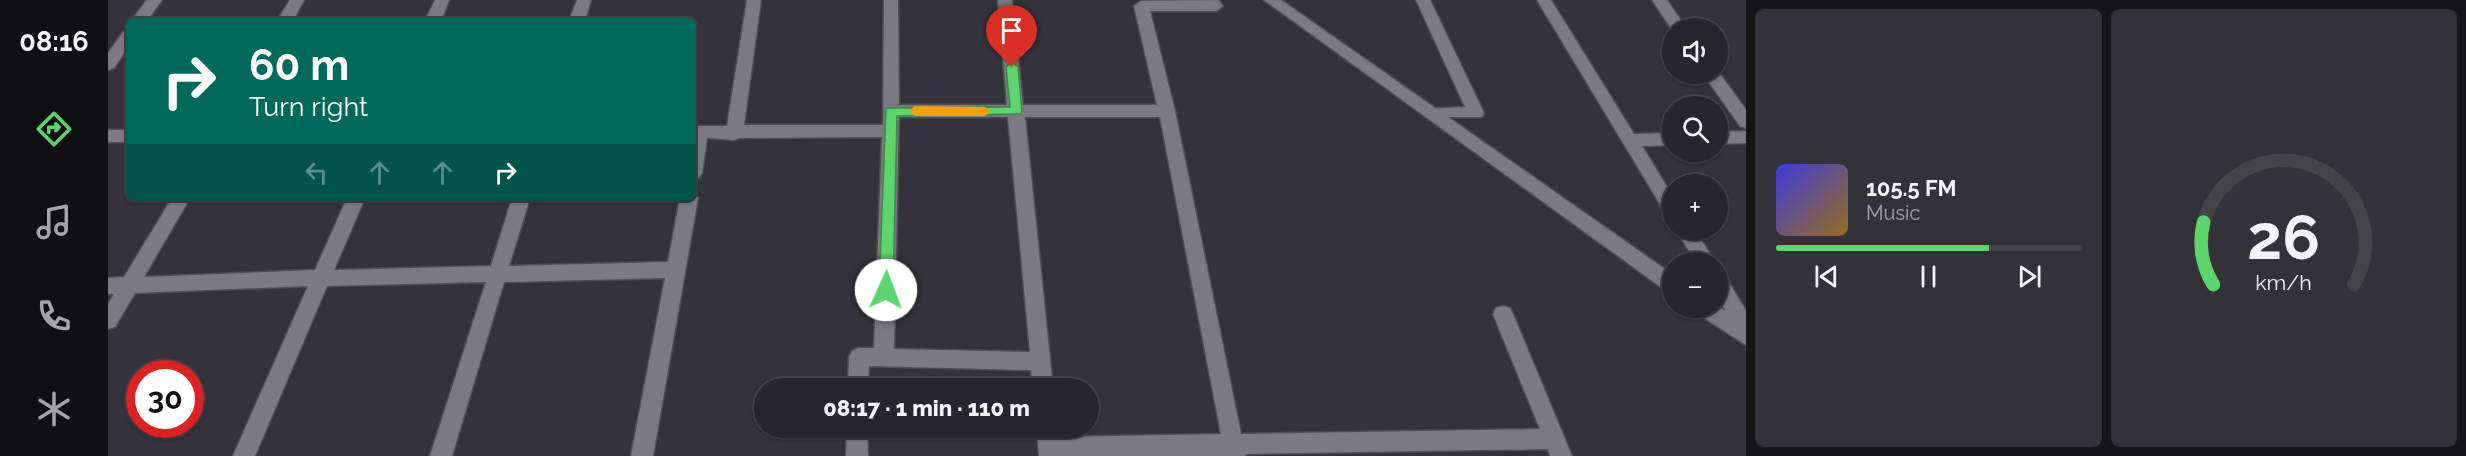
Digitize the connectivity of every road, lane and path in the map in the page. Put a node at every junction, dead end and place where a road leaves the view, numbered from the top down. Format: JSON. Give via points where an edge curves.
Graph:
{"nodes":[{"id":1,"x":155,"y":0,"type":"edge"},
{"id":2,"x":297,"y":0,"type":"edge"},
{"id":3,"x":442,"y":0,"type":"edge"},
{"id":4,"x":584,"y":0,"type":"edge"},
{"id":5,"x":754,"y":0,"type":"edge"},
{"id":6,"x":891,"y":0,"type":"edge"},
{"id":7,"x":1005,"y":0,"type":"edge"},
{"id":8,"x":1208,"y":0,"type":"edge"},
{"id":9,"x":1271,"y":0,"type":"edge"},
{"id":10,"x":1423,"y":0,"type":"edge"},
{"id":11,"x":1544,"y":0,"type":"edge"},
{"id":12,"x":1659,"y":0,"type":"edge"},
{"id":13,"x":141,"y":18,"type":"edge"},
{"id":14,"x":287,"y":18,"type":"edge"},
{"id":15,"x":434,"y":18,"type":"edge"},
{"id":16,"x":578,"y":18,"type":"edge"},
{"id":17,"x":1672,"y":18,"type":"edge"},
{"id":18,"x":126,"y":39,"type":"edge"},
{"id":19,"x":108,"y":64,"type":"edge"},
{"id":20,"x":1718,"y":84,"type":"edge"},
{"id":21,"x":891,"y":111,"type":"junction"},
{"id":22,"x":1016,"y":111,"type":"junction"},
{"id":23,"x":1167,"y":111,"type":"junction"},
{"id":24,"x":1431,"y":113,"type":"junction"},
{"id":25,"x":1746,"y":122,"type":"edge"},
{"id":26,"x":891,"y":131,"type":"junction"},
{"id":27,"x":697,"y":132,"type":"edge"},
{"id":28,"x":734,"y":134,"type":"junction"},
{"id":29,"x":108,"y":136,"type":"edge"},
{"id":30,"x":126,"y":136,"type":"edge"},
{"id":31,"x":1746,"y":137,"type":"edge"},
{"id":32,"x":1728,"y":138,"type":"edge"},
{"id":33,"x":1662,"y":139,"type":"edge"},
{"id":34,"x":1630,"y":140,"type":"junction"},
{"id":35,"x":1662,"y":193,"type":"edge"},
{"id":36,"x":179,"y":201,"type":"edge"},
{"id":37,"x":355,"y":201,"type":"edge"},
{"id":38,"x":520,"y":201,"type":"edge"},
{"id":39,"x":688,"y":201,"type":"edge"},
{"id":40,"x":676,"y":270,"type":"junction"},
{"id":41,"x":498,"y":273,"type":"junction"},
{"id":42,"x":1662,"y":277,"type":"edge"},
{"id":43,"x":320,"y":278,"type":"junction"},
{"id":44,"x":129,"y":285,"type":"junction"},
{"id":45,"x":108,"y":286,"type":"edge"},
{"id":46,"x":1728,"y":297,"type":"edge"},
{"id":47,"x":1503,"y":314,"type":"dead end"},
{"id":48,"x":1720,"y":318,"type":"edge"},
{"id":49,"x":1744,"y":320,"type":"edge"},
{"id":50,"x":108,"y":321,"type":"edge"},
{"id":51,"x":1746,"y":336,"type":"edge"},
{"id":52,"x":884,"y":357,"type":"junction"},
{"id":53,"x":1040,"y":360,"type":"junction"},
{"id":54,"x":858,"y":378,"type":"edge"},
{"id":55,"x":1042,"y":378,"type":"edge"},
{"id":56,"x":857,"y":438,"type":"edge"},
{"id":57,"x":1049,"y":443,"type":"edge"},
{"id":58,"x":1558,"y":448,"type":"edge"},
{"id":59,"x":1235,"y":450,"type":"edge"},
{"id":60,"x":244,"y":456,"type":"edge"},
{"id":61,"x":441,"y":456,"type":"edge"},
{"id":62,"x":642,"y":456,"type":"edge"},
{"id":63,"x":856,"y":456,"type":"edge"}],
"edges":[{"from":1,"to":13,"type":"street"},
{"from":2,"to":14,"type":"street"},
{"from":3,"to":15,"type":"street"},
{"from":4,"to":16,"type":"street"},
{"from":5,"to":28,"type":"street"},
{"from":6,"to":21,"type":"street"},
{"from":7,"to":22,"type":"street"},
{"from":8,"to":23,"type":"street","via":[[1216,6],[1142,6]]},
{"from":9,"to":24,"type":"street"},
{"from":10,"to":24,"type":"street","via":[[1476,112]]},
{"from":11,"to":34,"type":"street"},
{"from":12,"to":17,"type":"street"},
{"from":18,"to":19,"type":"street"},
{"from":20,"to":25,"type":"street"},
{"from":21,"to":22,"type":"street"},
{"from":21,"to":26,"type":"street"},
{"from":22,"to":23,"type":"street"},
{"from":22,"to":53,"type":"street"},
{"from":23,"to":59,"type":"street"},
{"from":24,"to":42,"type":"street"},
{"from":26,"to":28,"type":"street"},
{"from":26,"to":52,"type":"street"},
{"from":27,"to":28,"type":"street"},
{"from":29,"to":30,"type":"street"},
{"from":31,"to":32,"type":"street"},
{"from":33,"to":34,"type":"street"},
{"from":34,"to":35,"type":"street"},
{"from":36,"to":44,"type":"street"},
{"from":37,"to":43,"type":"street"},
{"from":38,"to":41,"type":"street"},
{"from":39,"to":40,"type":"street"},
{"from":40,"to":41,"type":"street"},
{"from":40,"to":62,"type":"street"},
{"from":41,"to":43,"type":"street"},
{"from":41,"to":61,"type":"street"},
{"from":43,"to":44,"type":"street"},
{"from":43,"to":60,"type":"street"},
{"from":44,"to":45,"type":"street"},
{"from":44,"to":50,"type":"street"},
{"from":46,"to":49,"type":"street"},
{"from":47,"to":58,"type":"street"},
{"from":48,"to":51,"type":"street"},
{"from":52,"to":53,"type":"street"},
{"from":52,"to":54,"type":"street","via":[[859,357]]},
{"from":53,"to":55,"type":"street"},
{"from":56,"to":63,"type":"street"},
{"from":57,"to":59,"type":"street"},
{"from":58,"to":59,"type":"street"}]}
